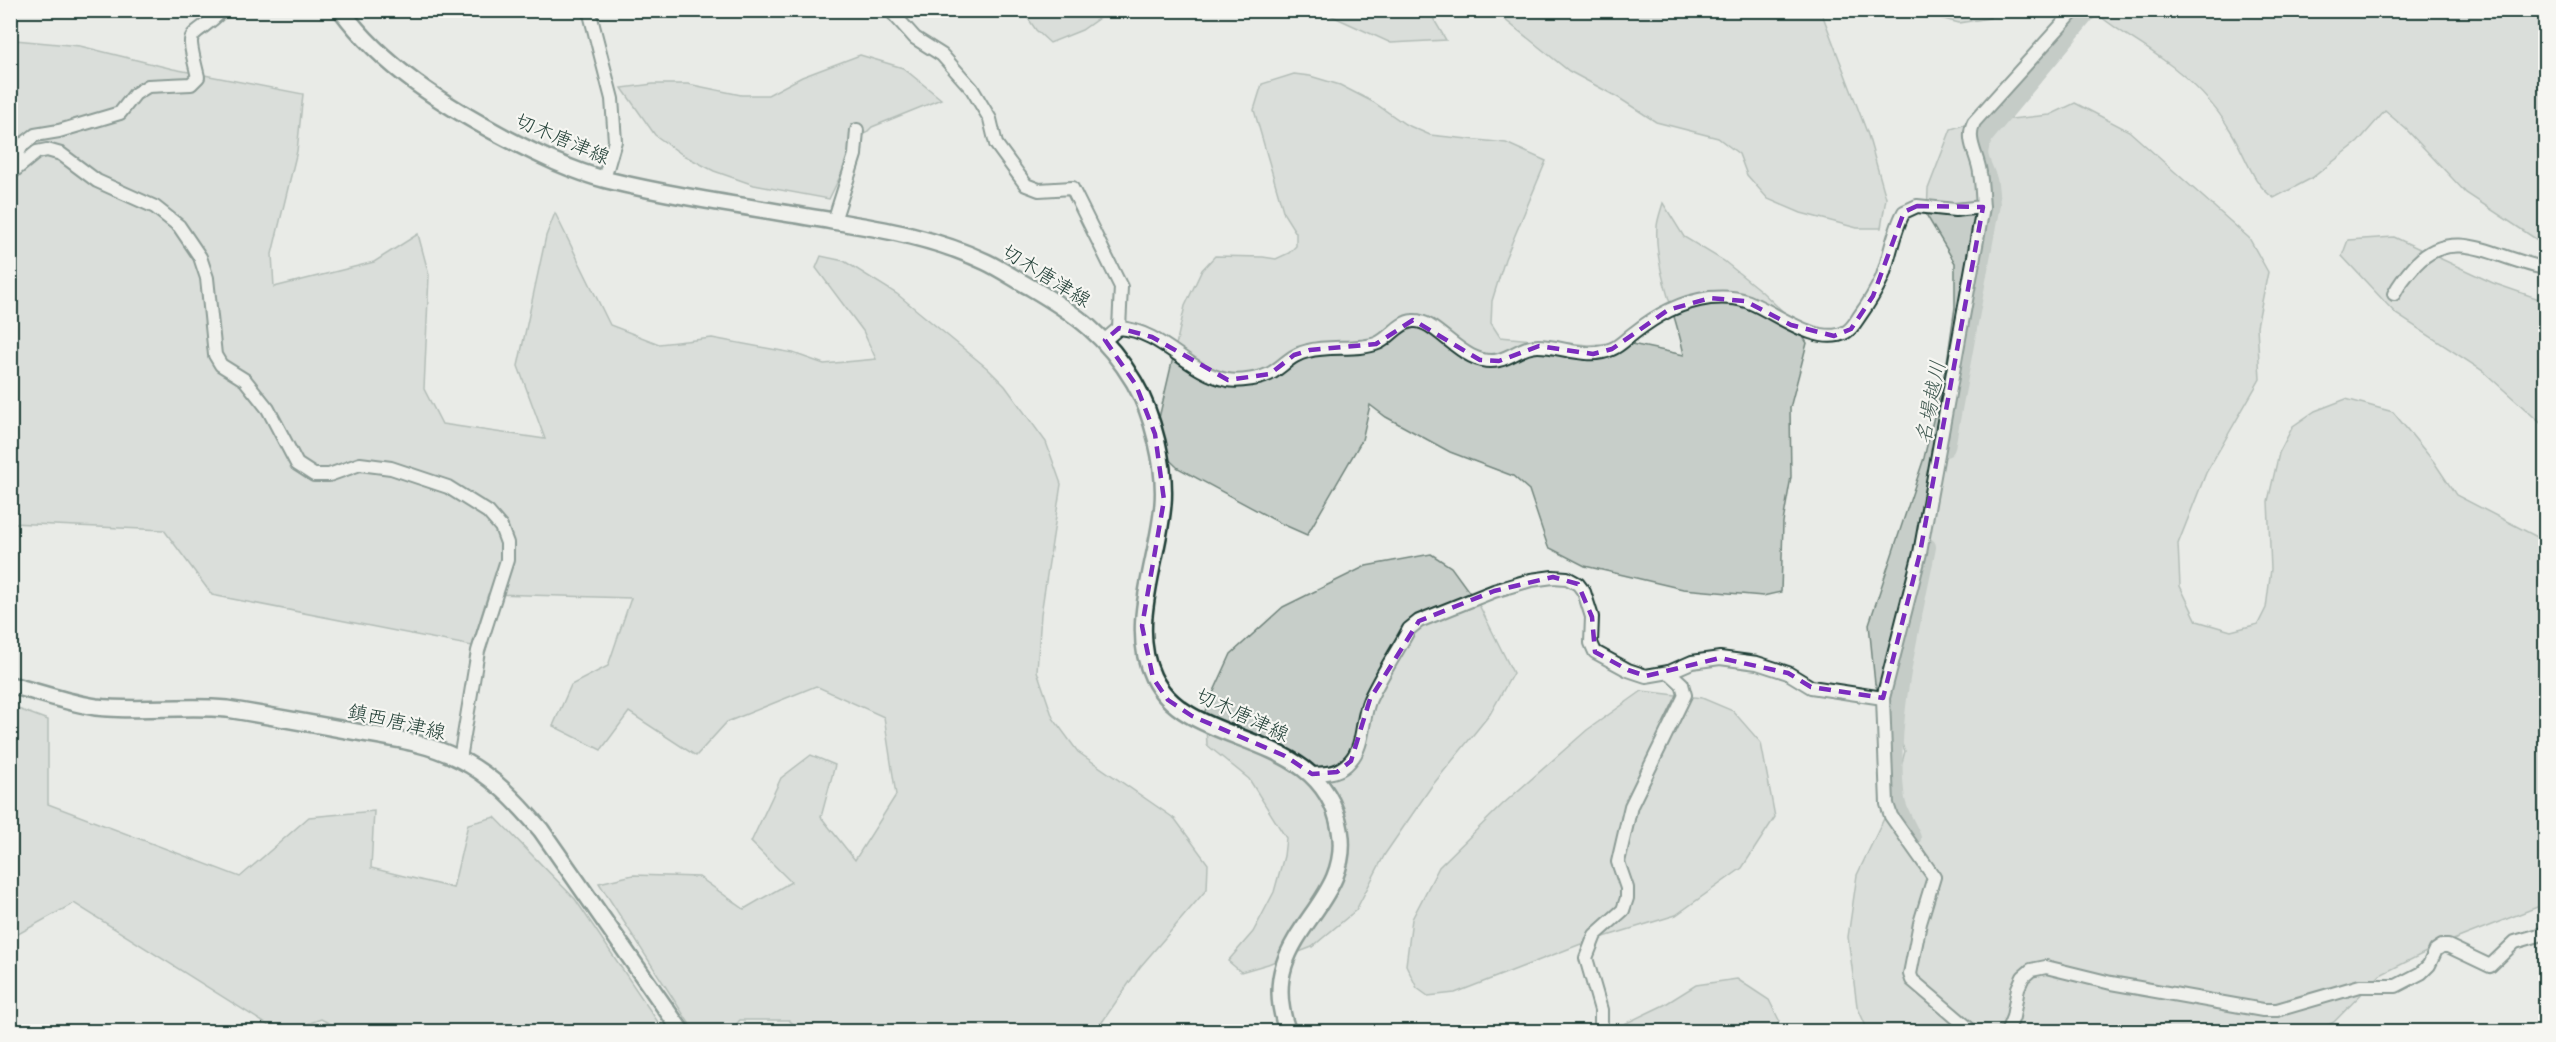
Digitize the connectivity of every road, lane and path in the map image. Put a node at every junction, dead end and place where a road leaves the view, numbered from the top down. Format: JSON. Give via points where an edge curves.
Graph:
{"nodes":[{"id":1,"x":223,"y":10,"type":"edge"},
{"id":2,"x":341,"y":10,"type":"edge"},
{"id":3,"x":589,"y":10,"type":"edge"},
{"id":4,"x":890,"y":10,"type":"edge"},
{"id":5,"x":2075,"y":10,"type":"edge"},
{"id":6,"x":857,"y":130,"type":"dead end"},
{"id":7,"x":20,"y":164,"type":"junction"},
{"id":8,"x":10,"y":174,"type":"edge"},
{"id":9,"x":604,"y":179,"type":"junction"},
{"id":10,"x":1983,"y":207,"type":"junction"},
{"id":11,"x":834,"y":221,"type":"junction"},
{"id":12,"x":2546,"y":268,"type":"edge"},
{"id":13,"x":2394,"y":294,"type":"dead end"},
{"id":14,"x":1119,"y":328,"type":"junction"},
{"id":15,"x":1105,"y":340,"type":"junction"},
{"id":16,"x":1669,"y":672,"type":"junction"},
{"id":17,"x":10,"y":685,"type":"edge"},
{"id":18,"x":1883,"y":698,"type":"junction"},
{"id":19,"x":460,"y":759,"type":"junction"},
{"id":20,"x":1311,"y":774,"type":"junction"},
{"id":21,"x":2546,"y":933,"type":"edge"},
{"id":22,"x":682,"y":1032,"type":"edge"},
{"id":23,"x":1288,"y":1032,"type":"edge"},
{"id":24,"x":1601,"y":1032,"type":"edge"},
{"id":25,"x":1973,"y":1032,"type":"edge"},
{"id":26,"x":2007,"y":1032,"type":"edge"}],
"edges":[{"from":1,"to":7,"type":"street","via":[[193,33],[189,41],[198,77],[191,84],[148,86],[135,93],[120,112],[35,135],[22,145],[17,156]]},
{"from":2,"to":9,"type":"main road","name":"切木唐津線","via":[[375,50],[413,83],[530,151]]},
{"from":3,"to":9,"type":"street","via":[[612,99],[615,141]]},
{"from":4,"to":14,"type":"street","via":[[915,38],[942,55],[972,89],[990,119],[996,144],[1026,185],[1039,190],[1072,188],[1121,287]]},
{"from":5,"to":10,"type":"street","via":[[1974,122],[1970,137],[1980,172]]},
{"from":6,"to":11,"type":"street","via":[[855,155]]},
{"from":7,"to":8,"type":"street"},
{"from":7,"to":19,"type":"street","via":[[37,152],[61,154],[97,181],[155,207],[179,226],[200,257],[207,278],[215,355],[220,365],[245,380],[268,409],[297,464],[314,475],[329,476],[360,464],[391,468],[448,487],[488,512],[501,527],[507,543],[507,560],[478,651]]},
{"from":9,"to":11,"type":"main road","name":"切木唐津線"},
{"from":10,"to":14,"type":"street","via":[[1955,210],[1917,206],[1904,212],[1873,296],[1851,329],[1834,336],[1791,325],[1745,301],[1710,298],[1668,310],[1612,349],[1593,354],[1539,346],[1526,347],[1499,361],[1480,360],[1423,322],[1413,321],[1376,344],[1310,350],[1294,355],[1270,374],[1228,380],[1136,329]]},
{"from":10,"to":18,"type":"street","via":[[1920,553]]},
{"from":11,"to":15,"type":"main road","name":"切木唐津線","via":[[929,240],[985,261],[1066,308]]},
{"from":12,"to":13,"type":"street","via":[[2487,250],[2440,246],[2423,257]]},
{"from":14,"to":15,"type":"street"},
{"from":15,"to":20,"type":"main road","name":"切木唐津線","via":[[1136,385],[1155,434],[1161,465],[1164,500],[1142,626],[1153,678],[1168,700],[1192,716],[1285,756]]},
{"from":16,"to":18,"type":"street","via":[[1692,662],[1720,658],[1757,663],[1788,673],[1810,687]]},
{"from":16,"to":20,"type":"street","via":[[1646,676],[1595,652],[1591,643],[1592,618],[1578,584],[1567,578],[1531,580],[1419,621],[1410,629],[1370,699],[1361,740],[1351,761],[1337,772]]},
{"from":16,"to":24,"type":"street","via":[[1682,684],[1685,694],[1631,807],[1618,862],[1627,898],[1623,910],[1595,935],[1586,958],[1601,1010]]},
{"from":17,"to":19,"type":"main road","name":"鎮西唐津線","via":[[95,706],[227,708],[398,739]]},
{"from":18,"to":25,"type":"street","via":[[1887,804],[1891,816],[1934,877],[1910,974],[1912,980]]},
{"from":19,"to":22,"type":"main road","name":"鎮西唐津線","via":[[517,801],[541,830]]},
{"from":20,"to":23,"type":"main road","name":"切木唐津線","via":[[1330,798],[1341,830],[1341,860],[1331,886],[1289,949],[1282,968],[1279,990]]},
{"from":21,"to":26,"type":"street","via":[[2515,942],[2490,966],[2442,946],[2421,973],[2396,986],[2360,986],[2277,1010],[2111,983],[2046,967],[2031,970],[2023,977]]}]}
